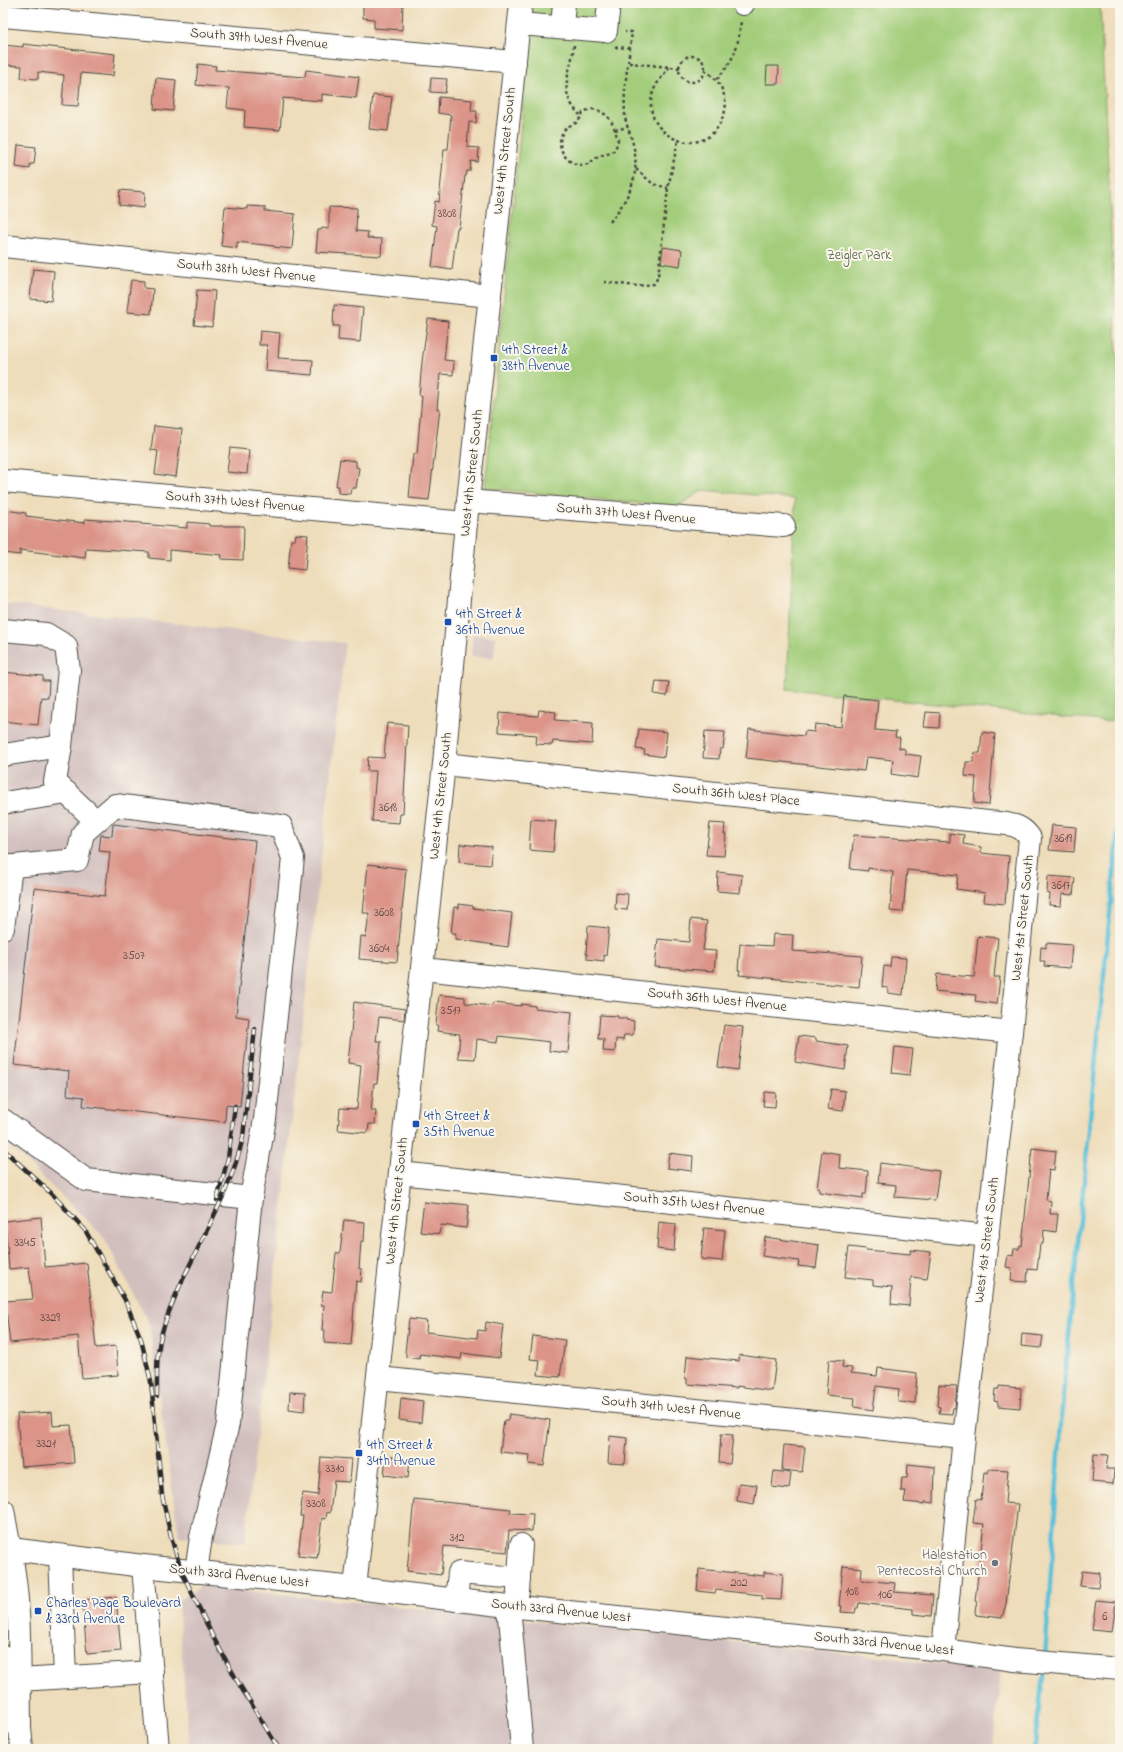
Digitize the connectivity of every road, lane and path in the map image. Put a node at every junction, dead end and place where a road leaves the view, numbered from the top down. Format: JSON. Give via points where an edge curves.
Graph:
{"nodes":[{"id":1,"x":564,"y":3,"type":"edge"},
{"id":2,"x":609,"y":3,"type":"edge"},
{"id":3,"x":743,"y":4,"type":"edge"},
{"id":4,"x":520,"y":13,"type":"edge"},
{"id":5,"x":3,"y":16,"type":"edge"},
{"id":6,"x":606,"y":31,"type":"junction"},
{"id":7,"x":568,"y":35,"type":"junction"},
{"id":8,"x":515,"y":62,"type":"junction"},
{"id":9,"x":629,"y":63,"type":"junction"},
{"id":10,"x":669,"y":67,"type":"junction"},
{"id":11,"x":680,"y":68,"type":"junction"},
{"id":12,"x":705,"y":71,"type":"junction"},
{"id":13,"x":717,"y":79,"type":"junction"},
{"id":14,"x":580,"y":115,"type":"junction"},
{"id":15,"x":628,"y":127,"type":"junction"},
{"id":16,"x":615,"y":130,"type":"junction"},
{"id":17,"x":678,"y":141,"type":"junction"},
{"id":18,"x":636,"y":168,"type":"junction"},
{"id":19,"x":668,"y":188,"type":"junction"},
{"id":20,"x":610,"y":222,"type":"dead end"},
{"id":21,"x":3,"y":246,"type":"edge"},
{"id":22,"x":604,"y":282,"type":"dead end"},
{"id":23,"x":490,"y":296,"type":"junction"},
{"id":24,"x":3,"y":481,"type":"edge"},
{"id":25,"x":468,"y":501,"type":"junction"},
{"id":26,"x":466,"y":524,"type":"junction"},
{"id":27,"x":784,"y":526,"type":"dead end"},
{"id":28,"x":3,"y":630,"type":"edge"},
{"id":29,"x":61,"y":746,"type":"junction"},
{"id":30,"x":3,"y":755,"type":"edge"},
{"id":31,"x":444,"y":764,"type":"junction"},
{"id":32,"x":67,"y":793,"type":"junction"},
{"id":33,"x":3,"y":803,"type":"edge"},
{"id":34,"x":96,"y":821,"type":"junction"},
{"id":35,"x":1026,"y":832,"type":"joint"},
{"id":36,"x":7,"y":867,"type":"edge"},
{"id":37,"x":3,"y":928,"type":"edge"},
{"id":38,"x":423,"y":969,"type":"junction"},
{"id":39,"x":1011,"y":1032,"type":"junction"},
{"id":40,"x":3,"y":1120,"type":"edge"},
{"id":41,"x":400,"y":1173,"type":"junction"},
{"id":42,"x":251,"y":1198,"type":"junction"},
{"id":43,"x":988,"y":1236,"type":"junction"},
{"id":44,"x":378,"y":1378,"type":"junction"},
{"id":45,"x":964,"y":1438,"type":"junction"},
{"id":46,"x":3,"y":1510,"type":"edge"},
{"id":47,"x":521,"y":1545,"type":"dead end"},
{"id":48,"x":7,"y":1549,"type":"edge"},
{"id":49,"x":60,"y":1556,"type":"junction"},
{"id":50,"x":143,"y":1566,"type":"junction"},
{"id":51,"x":196,"y":1572,"type":"junction"},
{"id":52,"x":486,"y":1575,"type":"junction"},
{"id":53,"x":519,"y":1578,"type":"junction"},
{"id":54,"x":355,"y":1588,"type":"junction"},
{"id":55,"x":456,"y":1600,"type":"junction"},
{"id":56,"x":482,"y":1603,"type":"junction"},
{"id":57,"x":513,"y":1607,"type":"junction"},
{"id":58,"x":943,"y":1650,"type":"junction"},
{"id":59,"x":4,"y":1660,"type":"edge"},
{"id":60,"x":1120,"y":1669,"type":"edge"},
{"id":61,"x":152,"y":1672,"type":"junction"},
{"id":62,"x":65,"y":1677,"type":"junction"},
{"id":63,"x":19,"y":1680,"type":"junction"},
{"id":64,"x":14,"y":1723,"type":"edge"},
{"id":65,"x":22,"y":1749,"type":"edge"},
{"id":66,"x":158,"y":1749,"type":"edge"},
{"id":67,"x":522,"y":1749,"type":"edge"}],
"edges":[{"from":1,"to":7,"type":"street"},
{"from":2,"to":6,"type":"street"},
{"from":3,"to":13,"type":"path","via":[[737,48],[730,63]]},
{"from":4,"to":7,"type":"street"},
{"from":4,"to":8,"type":"street","name":"West 4th Street South"},
{"from":5,"to":8,"type":"street","name":"South 39th West Avenue"},
{"from":6,"to":7,"type":"street"},
{"from":6,"to":9,"type":"path","via":[[632,32]]},
{"from":7,"to":14,"type":"path","via":[[572,58],[566,89],[570,103]]},
{"from":8,"to":23,"type":"street","name":"West 4th Street South"},
{"from":9,"to":10,"type":"path"},
{"from":9,"to":15,"type":"path","via":[[624,98]]},
{"from":10,"to":11,"type":"path"},
{"from":10,"to":17,"type":"path","via":[[652,93],[651,110],[658,127]]},
{"from":11,"to":12,"type":"path","via":[[682,77],[691,82],[700,79]]},
{"from":11,"to":12,"type":"path","via":[[684,59],[694,56],[702,61]]},
{"from":12,"to":13,"type":"path"},
{"from":13,"to":17,"type":"path","via":[[726,104],[726,111],[719,126],[699,141]]},
{"from":14,"to":16,"type":"path","via":[[586,110],[600,110],[611,119]]},
{"from":14,"to":16,"type":"path","via":[[576,122],[565,129],[560,146],[564,156],[578,164],[587,164],[599,156],[607,156],[612,152],[618,141]]},
{"from":15,"to":16,"type":"path"},
{"from":15,"to":18,"type":"path"},
{"from":17,"to":19,"type":"path"},
{"from":18,"to":19,"type":"path","via":[[652,184]]},
{"from":18,"to":20,"type":"path","via":[[626,200]]},
{"from":19,"to":22,"type":"path","via":[[658,278],[654,284],[637,286]]},
{"from":21,"to":23,"type":"street","name":"South 38th West Avenue"},
{"from":23,"to":25,"type":"street","name":"West 4th Street South"},
{"from":24,"to":26,"type":"street","name":"South 37th West Avenue"},
{"from":25,"to":26,"type":"street","name":"West 4th Street South"},
{"from":25,"to":27,"type":"street","name":"South 37th West Avenue"},
{"from":26,"to":31,"type":"street","name":"West 4th Street South"},
{"from":28,"to":29,"type":"street","via":[[46,634],[66,646],[69,670]]},
{"from":29,"to":30,"type":"street"},
{"from":29,"to":32,"type":"street","via":[[54,782]]},
{"from":31,"to":35,"type":"street","name":"South 36th West Place","via":[[1007,824],[1018,826]]},
{"from":31,"to":38,"type":"street","name":"West 4th Street South"},
{"from":32,"to":33,"type":"street"},
{"from":32,"to":34,"type":"street"},
{"from":34,"to":36,"type":"street","via":[[83,833],[77,860]]},
{"from":34,"to":42,"type":"street","via":[[115,805],[281,826],[293,858],[265,1119]]},
{"from":35,"to":39,"type":"street","name":"West 1st Street South","via":[[1030,838],[1030,848]]},
{"from":36,"to":37,"type":"street"},
{"from":38,"to":39,"type":"street","name":"South 36th West Avenue"},
{"from":38,"to":41,"type":"street","name":"West 4th Street South"},
{"from":39,"to":43,"type":"street","name":"West 1st Street South"},
{"from":40,"to":42,"type":"street","via":[[86,1180]]},
{"from":41,"to":43,"type":"street","name":"South 35th West Avenue"},
{"from":41,"to":44,"type":"street","name":"West 4th Street South"},
{"from":42,"to":51,"type":"street","via":[[228,1424],[201,1537]]},
{"from":43,"to":45,"type":"street","name":"West 1st Street South"},
{"from":44,"to":45,"type":"street","name":"South 34th West Avenue"},
{"from":44,"to":54,"type":"street","name":"West 4th Street South"},
{"from":45,"to":58,"type":"street","name":"West 1st Street South"},
{"from":46,"to":48,"type":"street"},
{"from":47,"to":53,"type":"street"},
{"from":48,"to":49,"type":"street","name":"South 33rd Avenue West"},
{"from":48,"to":63,"type":"street","via":[[15,1574]]},
{"from":49,"to":50,"type":"street","name":"South 33rd Avenue West"},
{"from":49,"to":62,"type":"street"},
{"from":50,"to":51,"type":"street","name":"South 33rd Avenue West"},
{"from":50,"to":61,"type":"street"},
{"from":51,"to":54,"type":"street","name":"South 33rd Avenue West"},
{"from":52,"to":53,"type":"street"},
{"from":52,"to":55,"type":"street","via":[[459,1573]]},
{"from":52,"to":56,"type":"street"},
{"from":53,"to":57,"type":"street"},
{"from":54,"to":55,"type":"street","name":"South 33rd Avenue West"},
{"from":55,"to":56,"type":"street","name":"South 33rd Avenue West"},
{"from":56,"to":57,"type":"street","name":"South 33rd Avenue West"},
{"from":57,"to":58,"type":"street","name":"South 33rd Avenue West"},
{"from":57,"to":67,"type":"street"},
{"from":58,"to":60,"type":"street","name":"South 33rd Avenue West","via":[[1015,1660]]},
{"from":59,"to":64,"type":"street","via":[[13,1685]]},
{"from":61,"to":62,"type":"street"},
{"from":61,"to":66,"type":"street"},
{"from":62,"to":63,"type":"street"},
{"from":63,"to":64,"type":"street"},
{"from":64,"to":65,"type":"street"}]}
